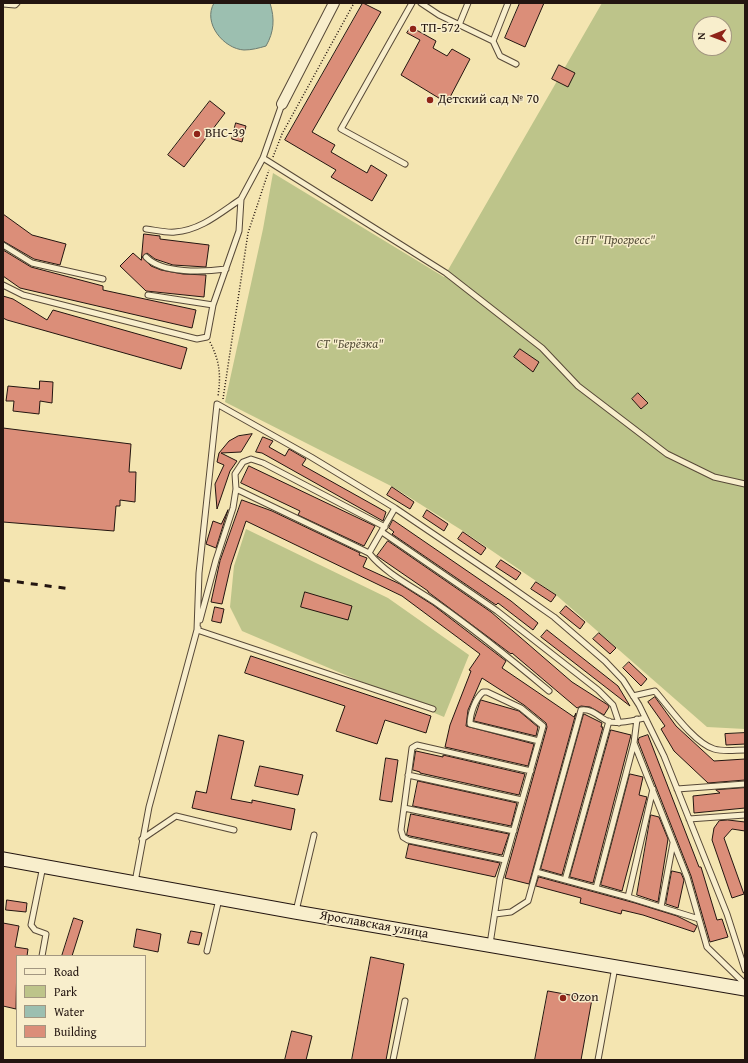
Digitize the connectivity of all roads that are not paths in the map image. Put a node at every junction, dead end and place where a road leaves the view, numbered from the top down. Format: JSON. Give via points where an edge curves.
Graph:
{"nodes":[{"id":1,"x":17,"y":3,"type":"edge"},
{"id":2,"x":334,"y":3,"type":"edge"},
{"id":3,"x":412,"y":3,"type":"edge"},
{"id":4,"x":421,"y":3,"type":"edge"},
{"id":5,"x":468,"y":3,"type":"edge"},
{"id":6,"x":508,"y":3,"type":"edge"},
{"id":7,"x":3,"y":4,"type":"edge"},
{"id":8,"x":459,"y":25,"type":"junction"},
{"id":9,"x":493,"y":41,"type":"junction"},
{"id":10,"x":516,"y":64,"type":"dead end"},
{"id":11,"x":282,"y":104,"type":"joint"},
{"id":12,"x":263,"y":158,"type":"junction"},
{"id":13,"x":405,"y":164,"type":"dead end"},
{"id":14,"x":241,"y":199,"type":"junction"},
{"id":15,"x":146,"y":229,"type":"dead end"},
{"id":16,"x":3,"y":245,"type":"edge"},
{"id":17,"x":146,"y":256,"type":"dead end"},
{"id":18,"x":226,"y":269,"type":"junction"},
{"id":19,"x":103,"y":279,"type":"dead end"},
{"id":20,"x":3,"y":285,"type":"edge"},
{"id":21,"x":148,"y":295,"type":"dead end"},
{"id":22,"x":213,"y":305,"type":"junction"},
{"id":23,"x":745,"y":484,"type":"edge"},
{"id":24,"x":236,"y":489,"type":"junction"},
{"id":25,"x":395,"y":508,"type":"junction"},
{"id":26,"x":383,"y":530,"type":"junction"},
{"id":27,"x":369,"y":554,"type":"junction"},
{"id":28,"x":198,"y":630,"type":"junction"},
{"id":29,"x":549,"y":691,"type":"dead end"},
{"id":30,"x":633,"y":696,"type":"junction"},
{"id":31,"x":433,"y":709,"type":"dead end"},
{"id":32,"x":645,"y":718,"type":"junction"},
{"id":33,"x":637,"y":720,"type":"junction"},
{"id":34,"x":609,"y":721,"type":"junction"},
{"id":35,"x":619,"y":723,"type":"junction"},
{"id":36,"x":539,"y":741,"type":"junction"},
{"id":37,"x":634,"y":743,"type":"junction"},
{"id":38,"x":745,"y":750,"type":"edge"},
{"id":39,"x":531,"y":771,"type":"junction"},
{"id":40,"x":408,"y":776,"type":"junction"},
{"id":41,"x":745,"y":784,"type":"edge"},
{"id":42,"x":653,"y":789,"type":"junction"},
{"id":43,"x":677,"y":789,"type":"junction"},
{"id":44,"x":522,"y":800,"type":"junction"},
{"id":45,"x":404,"y":808,"type":"junction"},
{"id":46,"x":745,"y":814,"type":"edge"},
{"id":47,"x":689,"y":819,"type":"junction"},
{"id":48,"x":234,"y":830,"type":"dead end"},
{"id":49,"x":514,"y":831,"type":"junction"},
{"id":50,"x":314,"y":835,"type":"dead end"},
{"id":51,"x":142,"y":839,"type":"junction"},
{"id":52,"x":673,"y":843,"type":"junction"},
{"id":53,"x":3,"y":859,"type":"edge"},
{"id":54,"x":505,"y":860,"type":"junction"},
{"id":55,"x":43,"y":866,"type":"junction"},
{"id":56,"x":536,"y":872,"type":"junction"},
{"id":57,"x":565,"y":880,"type":"junction"},
{"id":58,"x":135,"y":882,"type":"junction"},
{"id":59,"x":596,"y":888,"type":"junction"},
{"id":60,"x":628,"y":897,"type":"junction"},
{"id":61,"x":219,"y":898,"type":"junction"},
{"id":62,"x":661,"y":907,"type":"junction"},
{"id":63,"x":295,"y":912,"type":"junction"},
{"id":64,"x":495,"y":914,"type":"junction"},
{"id":65,"x":699,"y":919,"type":"junction"},
{"id":66,"x":490,"y":945,"type":"junction"},
{"id":67,"x":207,"y":951,"type":"dead end"},
{"id":68,"x":42,"y":955,"type":"edge"},
{"id":69,"x":615,"y":967,"type":"junction"},
{"id":70,"x":745,"y":970,"type":"edge"},
{"id":71,"x":745,"y":984,"type":"edge"},
{"id":72,"x":745,"y":989,"type":"edge"},
{"id":73,"x":405,"y":1001,"type":"dead end"},
{"id":74,"x":393,"y":1060,"type":"edge"},
{"id":75,"x":598,"y":1060,"type":"edge"}],
"edges":[{"from":1,"to":7,"type":"lane"},
{"from":2,"to":11,"type":"street"},
{"from":3,"to":13,"type":"lane","via":[[341,129]]},
{"from":4,"to":8,"type":"lane"},
{"from":5,"to":8,"type":"lane"},
{"from":6,"to":9,"type":"lane"},
{"from":8,"to":9,"type":"lane"},
{"from":9,"to":10,"type":"lane","via":[[500,56]]},
{"from":11,"to":12,"type":"lane"},
{"from":12,"to":14,"type":"lane"},
{"from":12,"to":23,"type":"lane","via":[[446,273],[542,348],[578,386],[667,454],[714,477]]},
{"from":14,"to":15,"type":"lane","via":[[195,229],[173,232]]},
{"from":14,"to":18,"type":"lane","via":[[239,231]]},
{"from":16,"to":19,"type":"lane","via":[[32,263]]},
{"from":17,"to":18,"type":"lane","via":[[150,262],[159,266],[203,272]]},
{"from":18,"to":22,"type":"lane"},
{"from":20,"to":22,"type":"lane","via":[[23,295],[197,339],[207,337]]},
{"from":21,"to":22,"type":"lane"},
{"from":24,"to":26,"type":"lane","via":[[235,474],[243,462],[251,459],[263,463]]},
{"from":24,"to":27,"type":"lane"},
{"from":24,"to":28,"type":"lane","via":[[233,508],[216,560]]},
{"from":25,"to":26,"type":"lane"},
{"from":25,"to":28,"type":"lane","via":[[311,456],[219,405],[199,573]]},
{"from":25,"to":30,"type":"lane","via":[[554,616],[623,680]]},
{"from":26,"to":27,"type":"lane"},
{"from":26,"to":35,"type":"lane","via":[[497,611],[598,690],[613,705]]},
{"from":27,"to":29,"type":"lane","via":[[378,566],[411,585],[484,637]]},
{"from":28,"to":31,"type":"lane"},
{"from":28,"to":51,"type":"lane","via":[[168,733]]},
{"from":30,"to":32,"type":"lane"},
{"from":30,"to":38,"type":"lane","via":[[654,691],[689,730],[712,748],[723,751]]},
{"from":32,"to":33,"type":"lane"},
{"from":32,"to":43,"type":"lane"},
{"from":33,"to":35,"type":"lane"},
{"from":33,"to":37,"type":"lane"},
{"from":34,"to":35,"type":"lane"},
{"from":34,"to":56,"type":"lane","via":[[591,710],[581,710]]},
{"from":34,"to":57,"type":"lane"},
{"from":36,"to":36,"type":"lane","via":[[543,726],[521,708],[487,692],[478,696],[470,724]]},
{"from":36,"to":39,"type":"lane"},
{"from":37,"to":42,"type":"lane"},
{"from":37,"to":59,"type":"lane"},
{"from":39,"to":40,"type":"lane","via":[[418,745],[412,748]]},
{"from":39,"to":44,"type":"lane"},
{"from":40,"to":44,"type":"lane"},
{"from":40,"to":45,"type":"lane"},
{"from":41,"to":43,"type":"lane"},
{"from":42,"to":52,"type":"lane"},
{"from":42,"to":60,"type":"lane"},
{"from":43,"to":47,"type":"lane"},
{"from":44,"to":49,"type":"lane"},
{"from":45,"to":49,"type":"lane"},
{"from":45,"to":54,"type":"lane","via":[[401,830],[403,837],[408,840]]},
{"from":46,"to":47,"type":"lane"},
{"from":47,"to":70,"type":"lane","via":[[727,914]]},
{"from":48,"to":51,"type":"lane","via":[[176,816]]},
{"from":49,"to":54,"type":"lane"},
{"from":50,"to":63,"type":"lane"},
{"from":51,"to":58,"type":"lane"},
{"from":52,"to":62,"type":"lane"},
{"from":52,"to":65,"type":"lane","via":[[687,877]]},
{"from":53,"to":55,"type":"main road","name":"Ярославская улица"},
{"from":54,"to":64,"type":"lane"},
{"from":55,"to":58,"type":"main road","name":"Ярославская улица"},
{"from":55,"to":68,"type":"lane","via":[[31,925],[35,930],[46,934]]},
{"from":56,"to":57,"type":"lane"},
{"from":56,"to":64,"type":"lane","via":[[528,901],[511,912]]},
{"from":57,"to":59,"type":"lane"},
{"from":58,"to":61,"type":"main road","name":"Ярославская улица"},
{"from":59,"to":60,"type":"lane"},
{"from":60,"to":62,"type":"lane"},
{"from":61,"to":63,"type":"main road","name":"Ярославская улица"},
{"from":61,"to":67,"type":"lane"},
{"from":62,"to":65,"type":"lane"},
{"from":63,"to":66,"type":"main road","name":"Ярославская улица"},
{"from":64,"to":66,"type":"lane"},
{"from":65,"to":71,"type":"lane","via":[[707,947]]},
{"from":66,"to":69,"type":"main road","name":"Ярославская улица"},
{"from":69,"to":72,"type":"main road","name":"Ярославская улица"},
{"from":69,"to":75,"type":"lane"},
{"from":73,"to":74,"type":"lane"}]}
